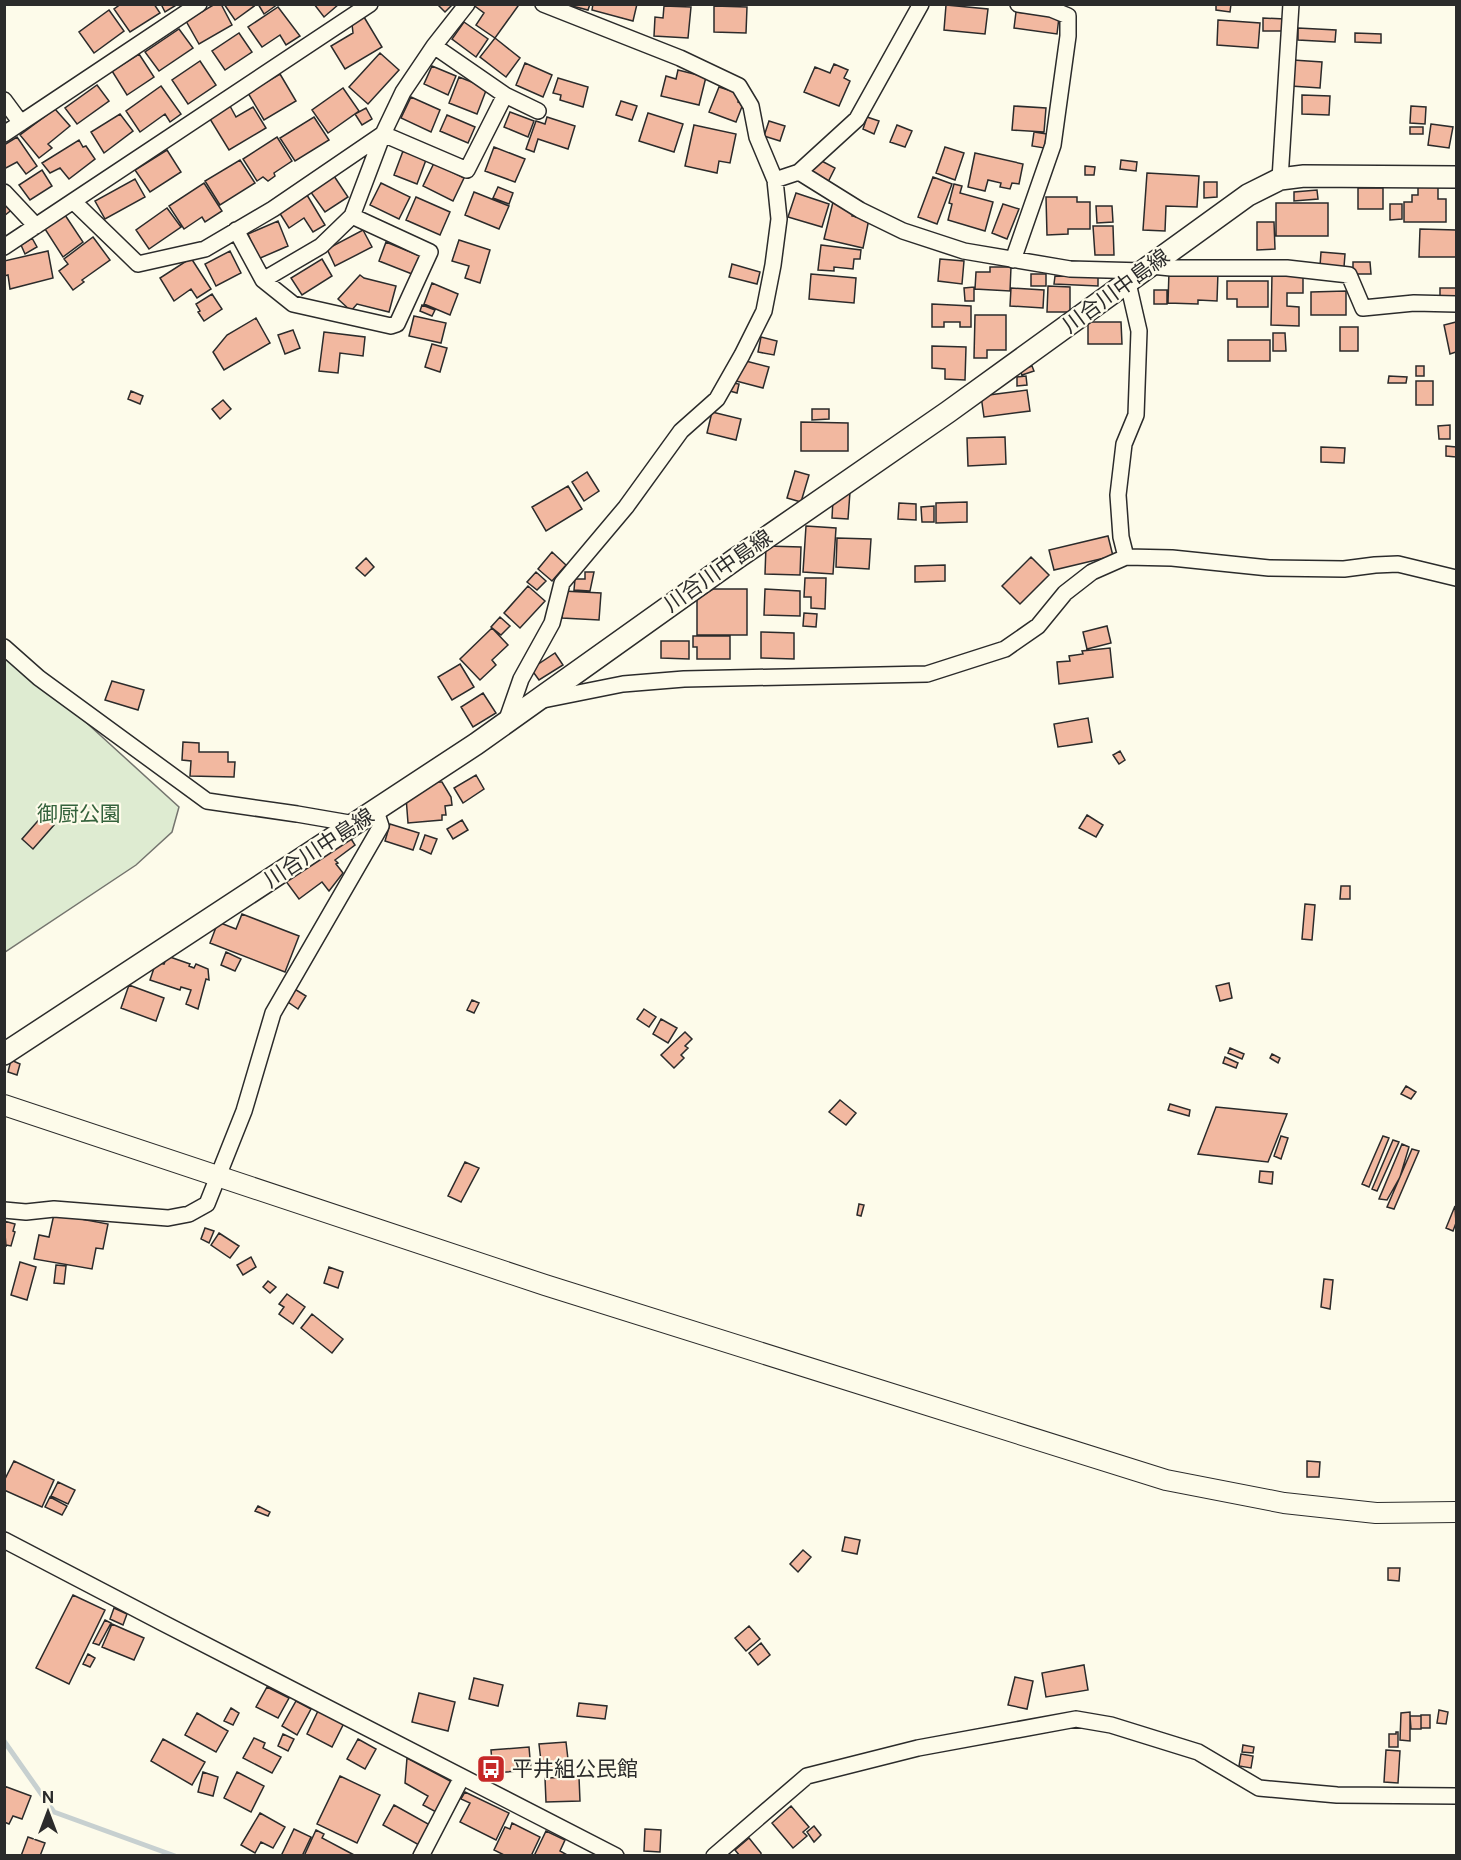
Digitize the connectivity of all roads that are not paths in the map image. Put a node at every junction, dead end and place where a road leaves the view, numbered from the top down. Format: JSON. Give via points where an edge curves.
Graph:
{"nodes":[{"id":1,"x":199,"y":4,"type":"edge"},
{"id":2,"x":370,"y":4,"type":"edge"},
{"id":3,"x":467,"y":4,"type":"edge"},
{"id":4,"x":543,"y":4,"type":"edge"},
{"id":5,"x":921,"y":4,"type":"edge"},
{"id":6,"x":1018,"y":4,"type":"edge"},
{"id":7,"x":1291,"y":4,"type":"edge"},
{"id":8,"x":434,"y":46,"type":"junction"},
{"id":9,"x":505,"y":95,"type":"junction"},
{"id":10,"x":4,"y":100,"type":"edge"},
{"id":11,"x":538,"y":111,"type":"dead end"},
{"id":12,"x":21,"y":123,"type":"junction"},
{"id":13,"x":4,"y":134,"type":"edge"},
{"id":14,"x":382,"y":134,"type":"junction"},
{"id":15,"x":799,"y":172,"type":"junction"},
{"id":16,"x":1456,"y":177,"type":"edge"},
{"id":17,"x":1280,"y":179,"type":"junction"},
{"id":18,"x":775,"y":180,"type":"junction"},
{"id":19,"x":4,"y":192,"type":"edge"},
{"id":20,"x":74,"y":202,"type":"junction"},
{"id":21,"x":352,"y":216,"type":"junction"},
{"id":22,"x":36,"y":226,"type":"junction"},
{"id":23,"x":236,"y":230,"type":"junction"},
{"id":24,"x":4,"y":247,"type":"edge"},
{"id":25,"x":1013,"y":260,"type":"junction"},
{"id":26,"x":1141,"y":273,"type":"junction"},
{"id":27,"x":263,"y":280,"type":"junction"},
{"id":28,"x":1456,"y":304,"type":"edge"},
{"id":29,"x":1125,"y":557,"type":"junction"},
{"id":30,"x":1456,"y":578,"type":"edge"},
{"id":31,"x":4,"y":647,"type":"edge"},
{"id":32,"x":532,"y":703,"type":"junction"},
{"id":33,"x":506,"y":722,"type":"junction"},
{"id":34,"x":376,"y":811,"type":"junction"},
{"id":35,"x":355,"y":824,"type":"junction"},
{"id":36,"x":4,"y":1054,"type":"edge"},
{"id":37,"x":4,"y":1105,"type":"edge"},
{"id":38,"x":219,"y":1175,"type":"junction"},
{"id":39,"x":4,"y":1210,"type":"edge"},
{"id":40,"x":1456,"y":1512,"type":"edge"},
{"id":41,"x":4,"y":1540,"type":"edge"},
{"id":42,"x":462,"y":1777,"type":"junction"},
{"id":43,"x":1456,"y":1796,"type":"edge"},
{"id":44,"x":421,"y":1856,"type":"edge"},
{"id":45,"x":616,"y":1856,"type":"edge"},
{"id":46,"x":714,"y":1856,"type":"edge"}],
"edges":[{"from":1,"to":12,"type":"street"},
{"from":2,"to":20,"type":"street"},
{"from":3,"to":8,"type":"street"},
{"from":4,"to":18,"type":"street","via":[[680,58],[739,86],[751,106],[757,137]]},
{"from":5,"to":15,"type":"street","via":[[857,119]]},
{"from":6,"to":25,"type":"street","via":[[1068,16],[1068,36],[1053,145]]},
{"from":7,"to":17,"type":"street"},
{"from":8,"to":9,"type":"street"},
{"from":8,"to":14,"type":"street"},
{"from":9,"to":11,"type":"street"},
{"from":9,"to":14,"type":"street","via":[[467,170]]},
{"from":10,"to":12,"type":"street"},
{"from":12,"to":13,"type":"street"},
{"from":14,"to":21,"type":"street"},
{"from":14,"to":23,"type":"street"},
{"from":15,"to":18,"type":"street"},
{"from":15,"to":25,"type":"street","via":[[903,231],[964,251]]},
{"from":16,"to":17,"type":"main road","name":"川合川中島線"},
{"from":17,"to":26,"type":"main road","name":"川合川中島線","via":[[1248,195]]},
{"from":18,"to":33,"type":"street","via":[[778,219],[764,311],[717,399],[681,431],[626,507],[562,583],[552,623],[521,679]]},
{"from":19,"to":22,"type":"street"},
{"from":20,"to":22,"type":"street"},
{"from":20,"to":23,"type":"street","via":[[138,264],[205,249]]},
{"from":21,"to":27,"type":"street","via":[[321,246]]},
{"from":21,"to":27,"type":"street","via":[[430,252],[397,324],[391,326],[293,304]]},
{"from":22,"to":24,"type":"street"},
{"from":23,"to":27,"type":"street"},
{"from":25,"to":26,"type":"street","via":[[1070,269]]},
{"from":26,"to":28,"type":"street","via":[[1171,268],[1287,268],[1349,275],[1363,308]]},
{"from":26,"to":29,"type":"street","via":[[1136,415],[1124,444],[1118,495]]},
{"from":26,"to":32,"type":"main road","name":"川合川中島線"},
{"from":29,"to":30,"type":"street","via":[[1269,568],[1344,569],[1398,564]]},
{"from":29,"to":32,"type":"street","via":[[1092,572],[1065,593],[1038,626],[1005,649],[927,674],[674,680],[623,684]]},
{"from":31,"to":35,"type":"street","via":[[39,678],[207,801]]},
{"from":32,"to":33,"type":"main road","name":"川合川中島線"},
{"from":33,"to":34,"type":"main road","name":"川合川中島線"},
{"from":34,"to":35,"type":"main road","name":"川合川中島線"},
{"from":34,"to":38,"type":"street","via":[[381,826],[273,1013],[244,1111]]},
{"from":35,"to":36,"type":"main road","name":"川合川中島線"},
{"from":37,"to":38,"type":"street"},
{"from":38,"to":39,"type":"street","via":[[207,1204],[189,1214],[168,1218],[54,1209]]},
{"from":38,"to":40,"type":"street","via":[[545,1285],[1166,1480],[1284,1503],[1364,1512]]},
{"from":41,"to":42,"type":"street"},
{"from":42,"to":44,"type":"street"},
{"from":42,"to":45,"type":"street"},
{"from":43,"to":46,"type":"street","via":[[1337,1796],[1259,1788],[1198,1752],[1111,1725],[1076,1719],[918,1748],[807,1776]]}]}
